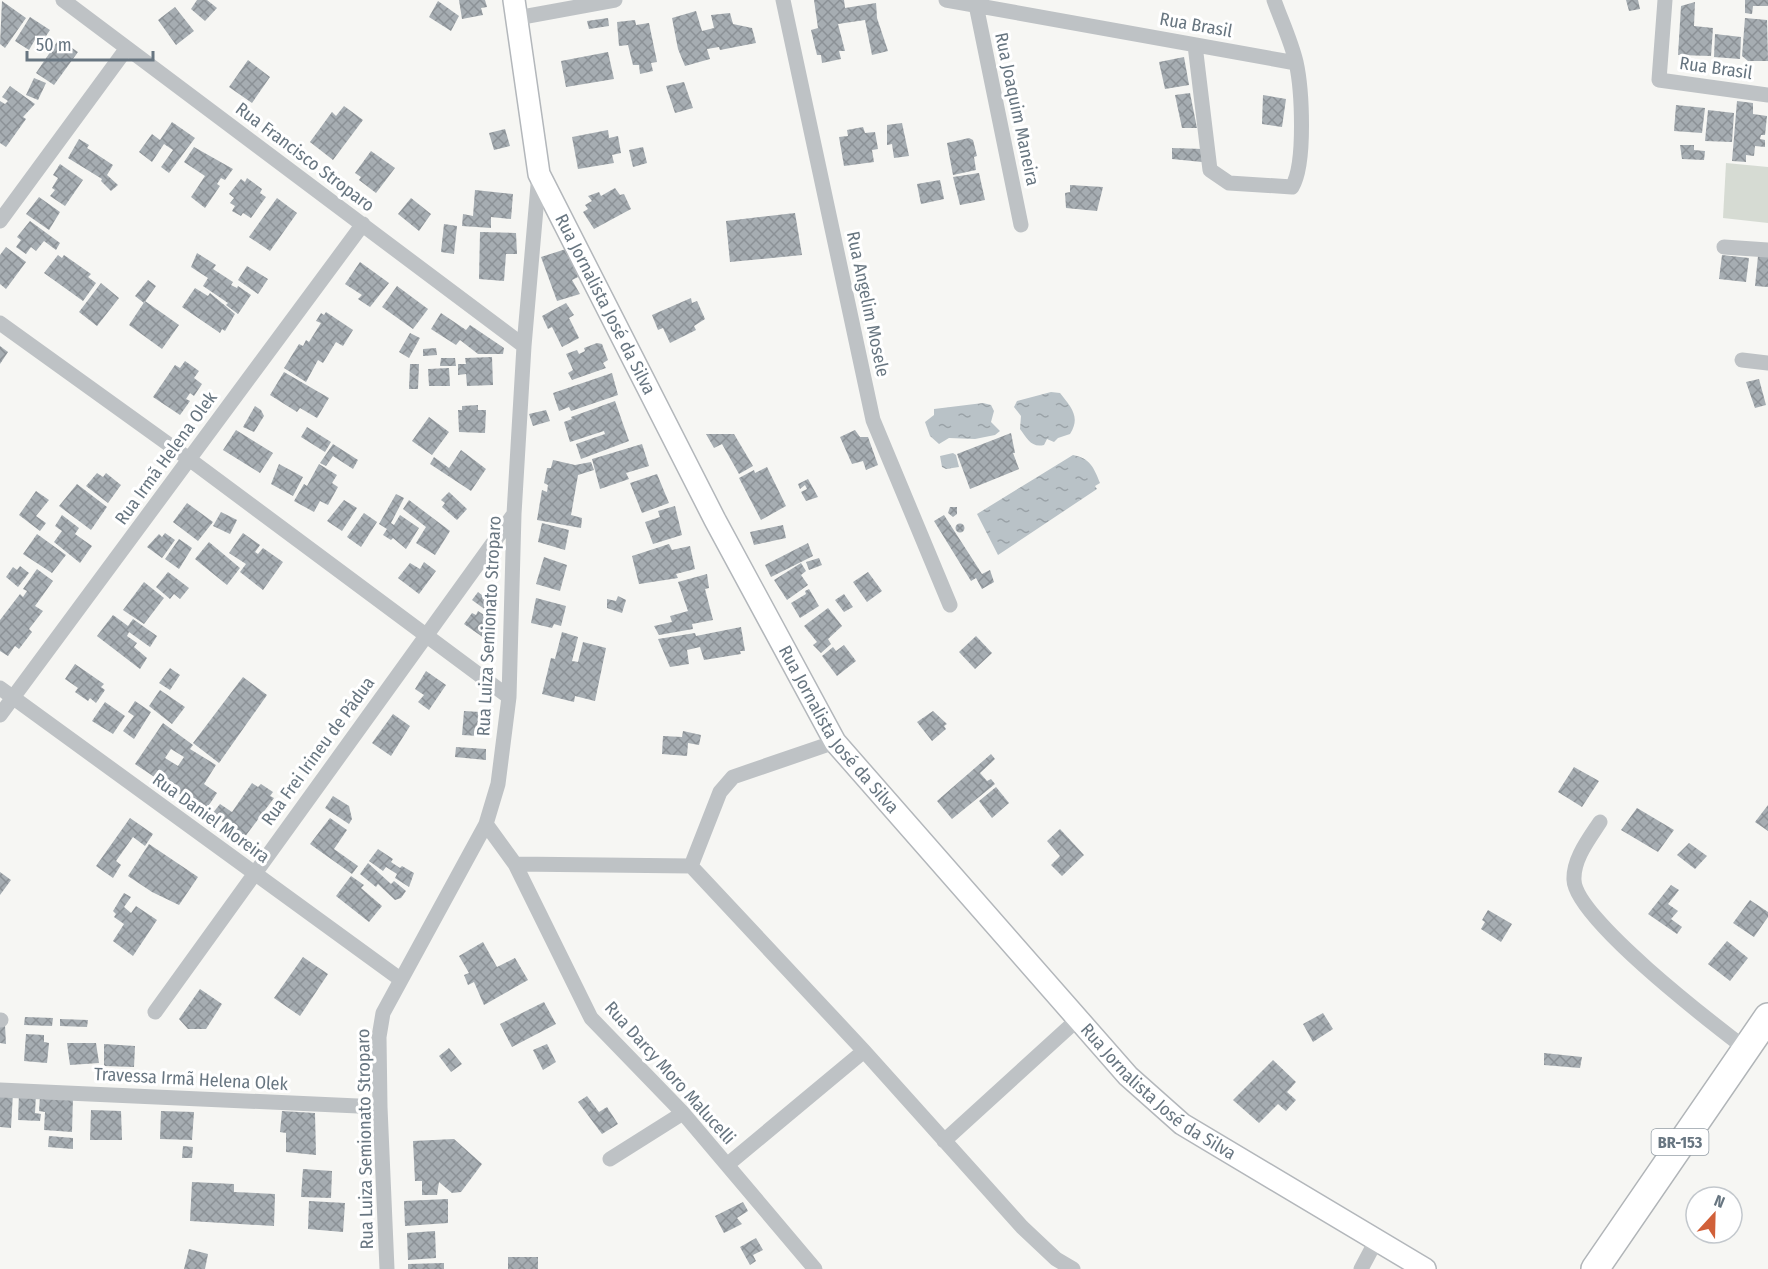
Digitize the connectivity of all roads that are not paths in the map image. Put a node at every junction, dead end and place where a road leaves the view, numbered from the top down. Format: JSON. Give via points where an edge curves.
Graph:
{"nodes":[{"id":1,"x":63,"y":0,"type":"edge"},
{"id":2,"x":615,"y":0,"type":"edge"},
{"id":3,"x":783,"y":0,"type":"edge"},
{"id":4,"x":946,"y":0,"type":"edge"},
{"id":5,"x":1274,"y":0,"type":"edge"},
{"id":6,"x":1665,"y":0,"type":"edge"},
{"id":7,"x":975,"y":3,"type":"edge"},
{"id":8,"x":516,"y":9,"type":"edge"},
{"id":9,"x":1195,"y":45,"type":"junction"},
{"id":10,"x":127,"y":48,"type":"junction"},
{"id":11,"x":1296,"y":63,"type":"junction"},
{"id":12,"x":1768,"y":95,"type":"edge"},
{"id":13,"x":539,"y":174,"type":"junction"},
{"id":14,"x":0,"y":221,"type":"edge"},
{"id":15,"x":363,"y":224,"type":"junction"},
{"id":16,"x":1021,"y":225,"type":"dead end"},
{"id":17,"x":1724,"y":247,"type":"dead end"},
{"id":18,"x":1768,"y":250,"type":"edge"},
{"id":19,"x":0,"y":323,"type":"edge"},
{"id":20,"x":524,"y":346,"type":"junction"},
{"id":21,"x":1742,"y":360,"type":"dead end"},
{"id":22,"x":1768,"y":363,"type":"edge"},
{"id":23,"x":189,"y":459,"type":"junction"},
{"id":24,"x":514,"y":514,"type":"junction"},
{"id":25,"x":950,"y":605,"type":"dead end"},
{"id":26,"x":426,"y":635,"type":"junction"},
{"id":27,"x":0,"y":688,"type":"edge"},
{"id":28,"x":509,"y":697,"type":"junction"},
{"id":29,"x":13,"y":698,"type":"junction"},
{"id":30,"x":0,"y":715,"type":"edge"},
{"id":31,"x":835,"y":742,"type":"junction"},
{"id":32,"x":1600,"y":822,"type":"dead end"},
{"id":33,"x":486,"y":824,"type":"junction"},
{"id":34,"x":515,"y":864,"type":"junction"},
{"id":35,"x":691,"y":866,"type":"junction"},
{"id":36,"x":255,"y":874,"type":"junction"},
{"id":37,"x":400,"y":979,"type":"junction"},
{"id":38,"x":155,"y":1012,"type":"dead end"},
{"id":39,"x":1768,"y":1017,"type":"edge"},
{"id":40,"x":1078,"y":1019,"type":"junction"},
{"id":41,"x":1746,"y":1049,"type":"junction"},
{"id":42,"x":864,"y":1051,"type":"junction"},
{"id":43,"x":0,"y":1090,"type":"edge"},
{"id":44,"x":380,"y":1107,"type":"junction"},
{"id":45,"x":683,"y":1113,"type":"junction"},
{"id":46,"x":944,"y":1142,"type":"junction"},
{"id":47,"x":610,"y":1159,"type":"dead end"},
{"id":48,"x":726,"y":1166,"type":"junction"},
{"id":49,"x":1377,"y":1239,"type":"junction"},
{"id":50,"x":1053,"y":1264,"type":"edge"},
{"id":51,"x":387,"y":1269,"type":"edge"},
{"id":52,"x":815,"y":1269,"type":"edge"},
{"id":53,"x":1073,"y":1269,"type":"edge"},
{"id":54,"x":1361,"y":1269,"type":"edge"},
{"id":55,"x":1425,"y":1269,"type":"edge"},
{"id":56,"x":1595,"y":1269,"type":"edge"}],
"edges":[{"from":1,"to":10,"type":"street","name":"Rua Francisco Stroparo"},
{"from":2,"to":8,"type":"street"},
{"from":3,"to":25,"type":"street","name":"Rua Angelim Mosele","via":[[873,420]]},
{"from":4,"to":7,"type":"street","name":"Rua Brasil"},
{"from":5,"to":11,"type":"street"},
{"from":6,"to":12,"type":"street","name":"Rua Brasil","via":[[1659,80]]},
{"from":7,"to":9,"type":"street","name":"Rua Brasil"},
{"from":7,"to":16,"type":"street","name":"Rua Joaquim Maneira"},
{"from":8,"to":13,"type":"main road","name":"Rua Jornalista José da Silva"},
{"from":9,"to":11,"type":"street","name":"Rua Brasil"},
{"from":9,"to":11,"type":"street","via":[[1210,170],[1229,183],[1292,187],[1302,138]]},
{"from":10,"to":14,"type":"street"},
{"from":10,"to":15,"type":"street","name":"Rua Francisco Stroparo"},
{"from":13,"to":20,"type":"street","name":"Rua Luiza Semionato Stroparo"},
{"from":13,"to":31,"type":"main road","name":"Rua Jornalista José da Silva","via":[[715,520]]},
{"from":15,"to":20,"type":"street","name":"Rua Francisco Stroparo"},
{"from":15,"to":23,"type":"street","name":"Rua Irmã Helena Olek"},
{"from":17,"to":18,"type":"street"},
{"from":19,"to":23,"type":"street"},
{"from":20,"to":24,"type":"street","name":"Rua Luiza Semionato Stroparo"},
{"from":21,"to":22,"type":"street"},
{"from":23,"to":26,"type":"street"},
{"from":23,"to":29,"type":"street","name":"Rua Irmã Helena Olek"},
{"from":24,"to":26,"type":"street","name":"Rua Frei Irineu de Pádua"},
{"from":24,"to":28,"type":"street","name":"Rua Luiza Semionato Stroparo"},
{"from":26,"to":28,"type":"street"},
{"from":26,"to":36,"type":"street","name":"Rua Frei Irineu de Pádua"},
{"from":27,"to":29,"type":"street","name":"Rua Daniel Moreira"},
{"from":28,"to":33,"type":"street","name":"Rua Luiza Semionato Stroparo","via":[[498,784]]},
{"from":29,"to":30,"type":"street","name":"Rua Irmã Helena Olek"},
{"from":29,"to":36,"type":"street","name":"Rua Daniel Moreira"},
{"from":31,"to":35,"type":"street","via":[[733,777],[720,792]]},
{"from":31,"to":40,"type":"main road","name":"Rua Jornalista José da Silva"},
{"from":32,"to":41,"type":"street","via":[[1574,869],[1573,883],[1582,903],[1656,975]]},
{"from":33,"to":34,"type":"street","name":"Rua Darcy Moro Malucelli"},
{"from":33,"to":37,"type":"street","name":"Rua Luiza Semionato Stroparo"},
{"from":34,"to":35,"type":"street"},
{"from":34,"to":45,"type":"street","name":"Rua Darcy Moro Malucelli","via":[[591,1018]]},
{"from":35,"to":42,"type":"street"},
{"from":36,"to":37,"type":"street","name":"Rua Daniel Moreira"},
{"from":36,"to":38,"type":"street","name":"Rua Frei Irineu de Pádua"},
{"from":37,"to":44,"type":"street","name":"Rua Luiza Semionato Stroparo","via":[[383,1013],[379,1037]]},
{"from":39,"to":41,"type":"highway","number":"BR-153"},
{"from":40,"to":46,"type":"street"},
{"from":40,"to":49,"type":"main road","name":"Rua Jornalista José da Silva","via":[[1128,1076],[1182,1124]]},
{"from":41,"to":56,"type":"highway","number":"BR-153"},
{"from":42,"to":46,"type":"street"},
{"from":42,"to":48,"type":"street"},
{"from":43,"to":44,"type":"street","name":"Travessa Irmã Helena Olek"},
{"from":44,"to":51,"type":"street","name":"Rua Luiza Semionato Stroparo"},
{"from":45,"to":47,"type":"street"},
{"from":45,"to":48,"type":"street","name":"Rua Darcy Moro Malucelli"},
{"from":46,"to":50,"type":"street"},
{"from":48,"to":52,"type":"street","name":"Rua Darcy Moro Malucelli"},
{"from":49,"to":54,"type":"street"},
{"from":49,"to":55,"type":"main road","name":"Rua Jornalista José da Silva"},
{"from":50,"to":53,"type":"street"}]}
